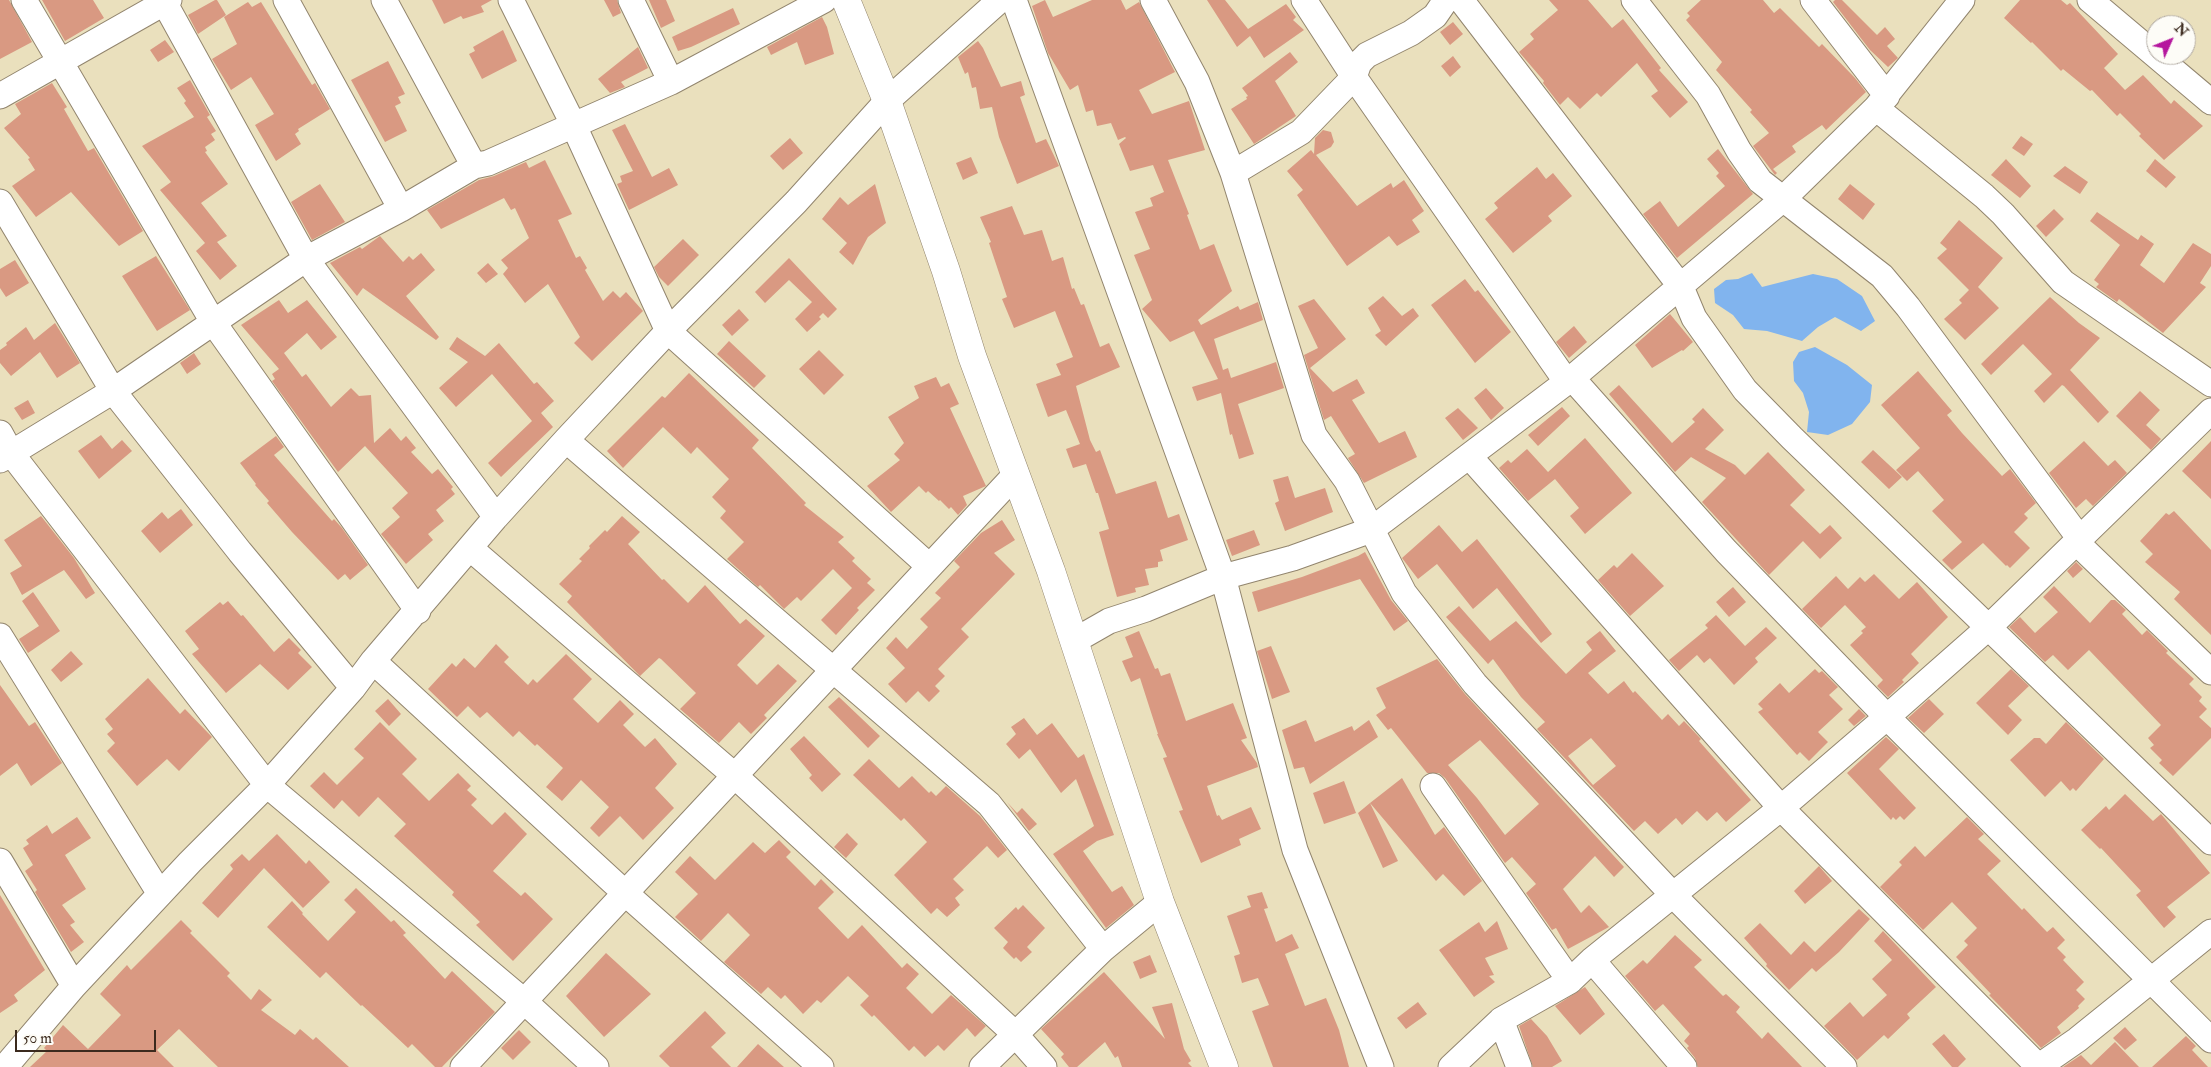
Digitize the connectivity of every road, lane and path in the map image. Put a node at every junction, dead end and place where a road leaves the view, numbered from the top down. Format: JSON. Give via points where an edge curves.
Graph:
{"nodes":[{"id":1,"x":24,"y":0,"type":"edge"},
{"id":2,"x":286,"y":0,"type":"edge"},
{"id":3,"x":384,"y":0,"type":"edge"},
{"id":4,"x":510,"y":0,"type":"edge"},
{"id":5,"x":631,"y":0,"type":"edge"},
{"id":6,"x":824,"y":0,"type":"edge"},
{"id":7,"x":846,"y":0,"type":"edge"},
{"id":8,"x":1000,"y":0,"type":"edge"},
{"id":9,"x":1014,"y":0,"type":"edge"},
{"id":10,"x":1154,"y":0,"type":"edge"},
{"id":11,"x":1304,"y":0,"type":"edge"},
{"id":12,"x":1446,"y":0,"type":"edge"},
{"id":13,"x":1461,"y":0,"type":"edge"},
{"id":14,"x":1634,"y":0,"type":"edge"},
{"id":15,"x":1813,"y":0,"type":"edge"},
{"id":16,"x":1962,"y":0,"type":"edge"},
{"id":17,"x":2090,"y":0,"type":"edge"},
{"id":18,"x":166,"y":1,"type":"edge"},
{"id":19,"x":60,"y":61,"type":"junction"},
{"id":20,"x":1354,"y":77,"type":"junction"},
{"id":21,"x":671,"y":82,"type":"junction"},
{"id":22,"x":0,"y":96,"type":"edge"},
{"id":23,"x":887,"y":101,"type":"junction"},
{"id":24,"x":1881,"y":102,"type":"junction"},
{"id":25,"x":2211,"y":102,"type":"edge"},
{"id":26,"x":574,"y":126,"type":"junction"},
{"id":27,"x":474,"y":166,"type":"junction"},
{"id":28,"x":1233,"y":173,"type":"junction"},
{"id":29,"x":1783,"y":199,"type":"junction"},
{"id":30,"x":0,"y":202,"type":"edge"},
{"id":31,"x":401,"y":209,"type":"junction"},
{"id":32,"x":306,"y":259,"type":"junction"},
{"id":33,"x":1681,"y":287,"type":"junction"},
{"id":34,"x":214,"y":322,"type":"junction"},
{"id":35,"x":668,"y":331,"type":"junction"},
{"id":36,"x":1569,"y":379,"type":"junction"},
{"id":37,"x":2211,"y":384,"type":"edge"},
{"id":38,"x":113,"y":391,"type":"junction"},
{"id":39,"x":2211,"y":411,"type":"edge"},
{"id":40,"x":566,"y":440,"type":"junction"},
{"id":41,"x":4,"y":449,"type":"edge"},
{"id":42,"x":1469,"y":456,"type":"junction"},
{"id":43,"x":1016,"y":474,"type":"junction"},
{"id":44,"x":496,"y":517,"type":"junction"},
{"id":45,"x":1371,"y":530,"type":"junction"},
{"id":46,"x":2078,"y":540,"type":"junction"},
{"id":47,"x":471,"y":549,"type":"junction"},
{"id":48,"x":929,"y":566,"type":"junction"},
{"id":49,"x":1223,"y":577,"type":"junction"},
{"id":50,"x":418,"y":610,"type":"junction"},
{"id":51,"x":1989,"y":628,"type":"junction"},
{"id":52,"x":0,"y":636,"type":"edge"},
{"id":53,"x":1074,"y":641,"type":"junction"},
{"id":54,"x":373,"y":662,"type":"junction"},
{"id":55,"x":833,"y":669,"type":"junction"},
{"id":56,"x":2211,"y":672,"type":"edge"},
{"id":57,"x":353,"y":688,"type":"junction"},
{"id":58,"x":1887,"y":717,"type":"junction"},
{"id":59,"x":734,"y":775,"type":"junction"},
{"id":60,"x":267,"y":784,"type":"junction"},
{"id":61,"x":1433,"y":786,"type":"dead end"},
{"id":62,"x":1780,"y":808,"type":"junction"},
{"id":63,"x":2211,"y":842,"type":"edge"},
{"id":64,"x":0,"y":861,"type":"edge"},
{"id":65,"x":624,"y":892,"type":"junction"},
{"id":66,"x":160,"y":894,"type":"junction"},
{"id":67,"x":1673,"y":896,"type":"junction"},
{"id":68,"x":1160,"y":902,"type":"junction"},
{"id":69,"x":2211,"y":932,"type":"edge"},
{"id":70,"x":1103,"y":949,"type":"junction"},
{"id":71,"x":1592,"y":960,"type":"junction"},
{"id":72,"x":2152,"y":980,"type":"junction"},
{"id":73,"x":1570,"y":981,"type":"junction"},
{"id":74,"x":74,"y":986,"type":"junction"},
{"id":75,"x":525,"y":1002,"type":"junction"},
{"id":76,"x":1501,"y":1020,"type":"junction"},
{"id":77,"x":1014,"y":1033,"type":"junction"},
{"id":78,"x":2211,"y":1040,"type":"edge"},
{"id":79,"x":0,"y":1062,"type":"edge"},
{"id":80,"x":4,"y":1067,"type":"edge"},
{"id":81,"x":463,"y":1067,"type":"edge"},
{"id":82,"x":596,"y":1067,"type":"edge"},
{"id":83,"x":821,"y":1067,"type":"edge"},
{"id":84,"x":982,"y":1067,"type":"edge"},
{"id":85,"x":1044,"y":1067,"type":"edge"},
{"id":86,"x":1224,"y":1067,"type":"edge"},
{"id":87,"x":1381,"y":1067,"type":"edge"},
{"id":88,"x":1451,"y":1067,"type":"edge"},
{"id":89,"x":1519,"y":1067,"type":"edge"},
{"id":90,"x":1684,"y":1067,"type":"edge"},
{"id":91,"x":1844,"y":1067,"type":"edge"},
{"id":92,"x":2038,"y":1067,"type":"edge"}],
"edges":[{"from":1,"to":19,"type":"street"},
{"from":2,"to":31,"type":"street"},
{"from":3,"to":27,"type":"street"},
{"from":4,"to":26,"type":"street"},
{"from":5,"to":21,"type":"street"},
{"from":6,"to":21,"type":"street"},
{"from":7,"to":23,"type":"main road"},
{"from":8,"to":23,"type":"street"},
{"from":9,"to":49,"type":"street"},
{"from":10,"to":28,"type":"street","via":[[1197,82]]},
{"from":11,"to":20,"type":"street"},
{"from":12,"to":20,"type":"street","via":[[1435,16],[1367,56],[1359,63]]},
{"from":13,"to":33,"type":"street"},
{"from":14,"to":29,"type":"street","via":[[1708,95],[1760,181]]},
{"from":15,"to":24,"type":"street"},
{"from":16,"to":24,"type":"street"},
{"from":17,"to":25,"type":"street"},
{"from":18,"to":19,"type":"street"},
{"from":18,"to":32,"type":"street"},
{"from":19,"to":22,"type":"street"},
{"from":19,"to":34,"type":"street"},
{"from":20,"to":28,"type":"street","via":[[1301,132]]},
{"from":20,"to":36,"type":"street"},
{"from":21,"to":26,"type":"street"},
{"from":23,"to":35,"type":"street","via":[[796,202]]},
{"from":23,"to":43,"type":"main road","via":[[972,356]]},
{"from":24,"to":29,"type":"street"},
{"from":24,"to":37,"type":"street","via":[[2003,214],[2063,282]]},
{"from":26,"to":27,"type":"street"},
{"from":26,"to":35,"type":"street"},
{"from":27,"to":31,"type":"street"},
{"from":28,"to":45,"type":"street","via":[[1314,435],[1347,481]]},
{"from":29,"to":33,"type":"street"},
{"from":29,"to":46,"type":"street","via":[[1882,276]]},
{"from":30,"to":38,"type":"street"},
{"from":31,"to":32,"type":"street"},
{"from":32,"to":34,"type":"street"},
{"from":32,"to":44,"type":"street"},
{"from":33,"to":36,"type":"street"},
{"from":33,"to":51,"type":"street","via":[[1694,318],[1745,390]]},
{"from":34,"to":38,"type":"street"},
{"from":34,"to":50,"type":"street"},
{"from":35,"to":40,"type":"street"},
{"from":35,"to":48,"type":"street"},
{"from":36,"to":42,"type":"street"},
{"from":36,"to":58,"type":"street","via":[[1726,551]]},
{"from":38,"to":41,"type":"street"},
{"from":38,"to":57,"type":"street"},
{"from":39,"to":46,"type":"street"},
{"from":40,"to":44,"type":"street"},
{"from":40,"to":55,"type":"street"},
{"from":41,"to":60,"type":"street"},
{"from":42,"to":45,"type":"street"},
{"from":42,"to":62,"type":"street"},
{"from":43,"to":48,"type":"street"},
{"from":43,"to":53,"type":"main road"},
{"from":44,"to":47,"type":"street"},
{"from":45,"to":49,"type":"street","via":[[1293,558]]},
{"from":45,"to":67,"type":"street","via":[[1404,593],[1475,684]]},
{"from":46,"to":51,"type":"street"},
{"from":46,"to":56,"type":"street"},
{"from":47,"to":50,"type":"street"},
{"from":47,"to":59,"type":"street"},
{"from":48,"to":55,"type":"street"},
{"from":49,"to":53,"type":"street","via":[[1109,621]]},
{"from":49,"to":87,"type":"street","via":[[1295,850]]},
{"from":50,"to":54,"type":"street"},
{"from":51,"to":58,"type":"street"},
{"from":51,"to":63,"type":"street"},
{"from":52,"to":66,"type":"street"},
{"from":53,"to":68,"type":"main road"},
{"from":54,"to":57,"type":"street"},
{"from":54,"to":65,"type":"street"},
{"from":55,"to":59,"type":"street"},
{"from":55,"to":70,"type":"street","via":[[989,804]]},
{"from":57,"to":60,"type":"street"},
{"from":58,"to":62,"type":"street"},
{"from":58,"to":72,"type":"street"},
{"from":59,"to":65,"type":"street"},
{"from":59,"to":77,"type":"street"},
{"from":60,"to":66,"type":"street"},
{"from":60,"to":75,"type":"street"},
{"from":61,"to":73,"type":"street"},
{"from":62,"to":67,"type":"street"},
{"from":62,"to":92,"type":"street"},
{"from":64,"to":74,"type":"street"},
{"from":65,"to":75,"type":"street"},
{"from":65,"to":83,"type":"street"},
{"from":66,"to":74,"type":"street"},
{"from":67,"to":71,"type":"street"},
{"from":67,"to":91,"type":"street"},
{"from":68,"to":70,"type":"street"},
{"from":68,"to":86,"type":"main road"},
{"from":69,"to":72,"type":"street"},
{"from":70,"to":77,"type":"street"},
{"from":71,"to":73,"type":"street"},
{"from":71,"to":90,"type":"street"},
{"from":72,"to":78,"type":"street"},
{"from":72,"to":92,"type":"street"},
{"from":73,"to":76,"type":"street"},
{"from":74,"to":80,"type":"street"},
{"from":75,"to":81,"type":"street"},
{"from":75,"to":82,"type":"street"},
{"from":76,"to":88,"type":"street"},
{"from":76,"to":89,"type":"street"},
{"from":77,"to":84,"type":"street"},
{"from":77,"to":85,"type":"street"},
{"from":79,"to":80,"type":"street"}]}
